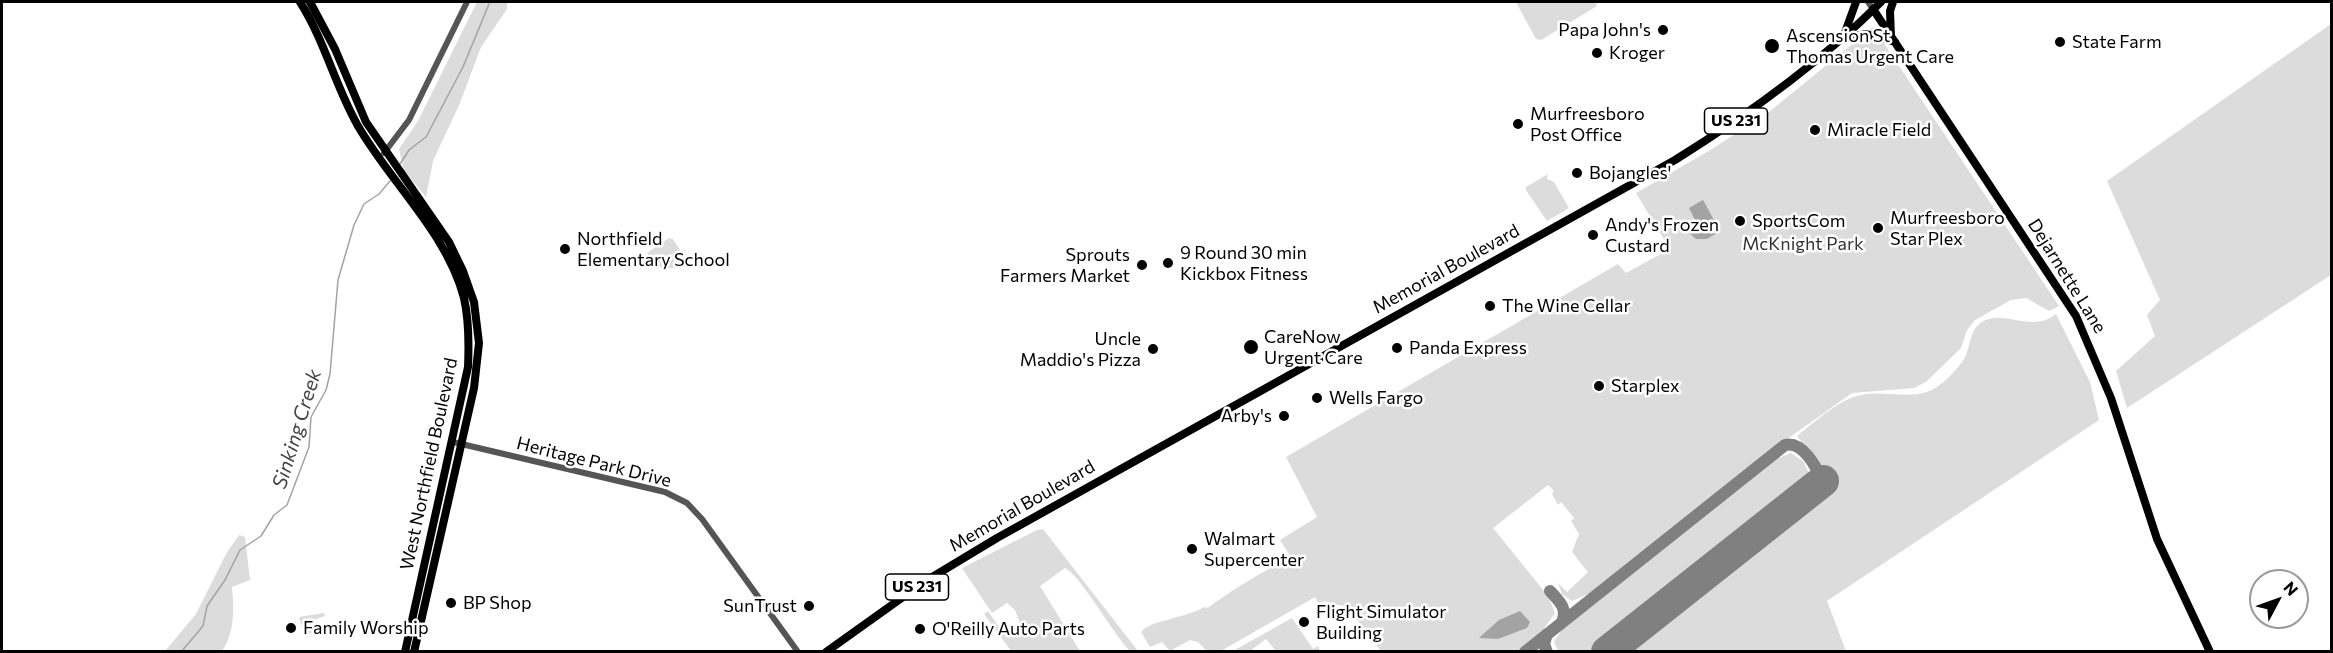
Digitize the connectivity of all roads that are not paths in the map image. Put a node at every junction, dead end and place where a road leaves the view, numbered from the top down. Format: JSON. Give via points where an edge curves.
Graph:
{"nodes":[{"id":1,"x":300,"y":2,"type":"edge"},
{"id":2,"x":310,"y":2,"type":"edge"},
{"id":3,"x":467,"y":2,"type":"edge"},
{"id":4,"x":1856,"y":2,"type":"edge"},
{"id":5,"x":1881,"y":2,"type":"edge"},
{"id":6,"x":1893,"y":2,"type":"edge"},
{"id":7,"x":1870,"y":5,"type":"edge"},
{"id":8,"x":1843,"y":38,"type":"junction"},
{"id":9,"x":1893,"y":40,"type":"junction"},
{"id":10,"x":383,"y":156,"type":"junction"},
{"id":11,"x":458,"y":443,"type":"junction"},
{"id":12,"x":447,"y":487,"type":"junction"},
{"id":13,"x":405,"y":651,"type":"edge"},
{"id":14,"x":414,"y":651,"type":"edge"},
{"id":15,"x":798,"y":651,"type":"edge"},
{"id":16,"x":826,"y":651,"type":"edge"},
{"id":17,"x":2210,"y":651,"type":"edge"}],
"edges":[{"from":1,"to":10,"type":"main road","name":"West Northfield Boulevard","via":[[321,38],[348,107]]},
{"from":2,"to":10,"type":"main road","name":"West Northfield Boulevard"},
{"from":3,"to":10,"type":"street","via":[[409,120]]},
{"from":4,"to":8,"type":"main road"},
{"from":5,"to":7,"type":"main road","name":"Memorial Boulevard","number":"US 231"},
{"from":6,"to":9,"type":"main road"},
{"from":7,"to":8,"type":"main road","name":"Memorial Boulevard","number":"US 231"},
{"from":7,"to":9,"type":"main road","name":"Dejarnette Lane"},
{"from":8,"to":9,"type":"main road","via":[[1866,34]]},
{"from":8,"to":16,"type":"main road","name":"Memorial Boulevard","number":"US 231","via":[[1748,113],[1676,160],[996,538],[924,582]]},
{"from":9,"to":17,"type":"main road","name":"Dejarnette Lane","via":[[2076,316],[2111,398],[2157,539]]},
{"from":10,"to":11,"type":"main road","name":"West Northfield Boulevard","via":[[443,249],[464,297],[468,366]]},
{"from":11,"to":12,"type":"main road","name":"West Northfield Boulevard"},
{"from":11,"to":15,"type":"street","name":"Heritage Park Drive","via":[[658,490],[687,503]]},
{"from":12,"to":13,"type":"main road","name":"West Northfield Boulevard"},
{"from":12,"to":14,"type":"main road","name":"West Northfield Boulevard"}]}
